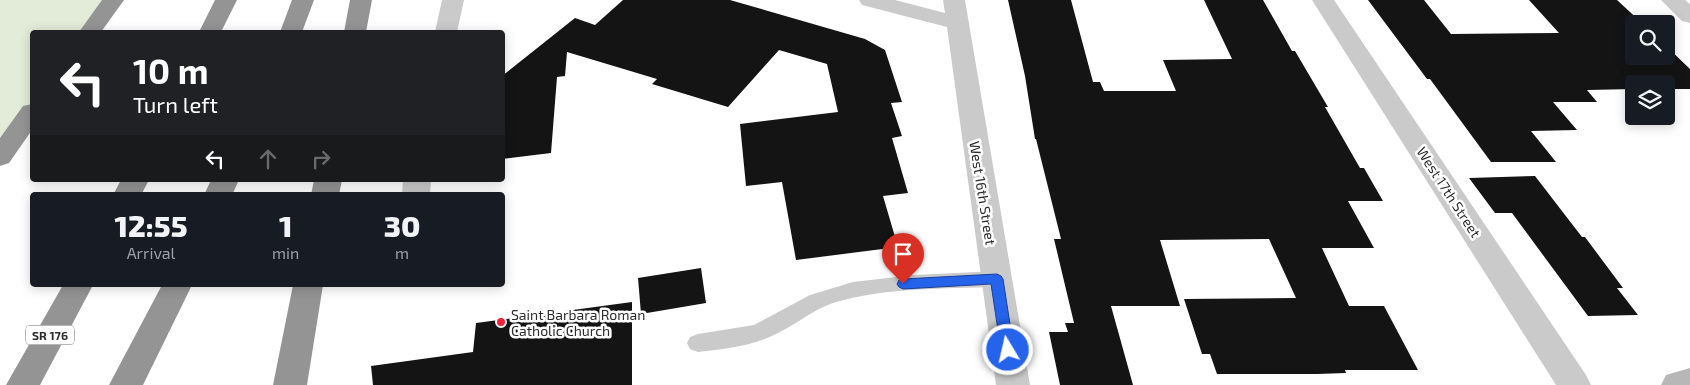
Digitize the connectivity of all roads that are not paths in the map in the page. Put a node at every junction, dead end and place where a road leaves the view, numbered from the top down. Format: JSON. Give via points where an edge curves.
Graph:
{"nodes":[{"id":1,"x":114,"y":0,"type":"edge"},
{"id":2,"x":226,"y":0,"type":"edge"},
{"id":3,"x":303,"y":0,"type":"edge"},
{"id":4,"x":361,"y":0,"type":"edge"},
{"id":5,"x":453,"y":0,"type":"edge"},
{"id":6,"x":870,"y":0,"type":"edge"},
{"id":7,"x":1323,"y":0,"type":"edge"},
{"id":8,"x":1672,"y":0,"type":"edge"},
{"id":9,"x":956,"y":12,"type":"edge"},
{"id":10,"x":1690,"y":16,"type":"edge"},
{"id":11,"x":92,"y":30,"type":"edge"},
{"id":12,"x":211,"y":30,"type":"edge"},
{"id":13,"x":292,"y":30,"type":"edge"},
{"id":14,"x":355,"y":30,"type":"edge"},
{"id":15,"x":446,"y":30,"type":"edge"},
{"id":16,"x":30,"y":115,"type":"edge"},
{"id":17,"x":0,"y":157,"type":"edge"},
{"id":18,"x":997,"y":279,"type":"junction"},
{"id":19,"x":77,"y":287,"type":"edge"},
{"id":20,"x":176,"y":287,"type":"edge"},
{"id":21,"x":308,"y":287,"type":"edge"},
{"id":22,"x":698,"y":343,"type":"dead end"},
{"id":23,"x":1690,"y":382,"type":"edge"},
{"id":24,"x":23,"y":385,"type":"edge"},
{"id":25,"x":126,"y":385,"type":"edge"},
{"id":26,"x":290,"y":385,"type":"edge"},
{"id":27,"x":1013,"y":385,"type":"edge"},
{"id":28,"x":1574,"y":385,"type":"edge"},
{"id":29,"x":1678,"y":385,"type":"edge"}],
"edges":[{"from":1,"to":11,"type":"highway"},
{"from":2,"to":12,"type":"highway"},
{"from":3,"to":13,"type":"highway"},
{"from":4,"to":14,"type":"highway"},
{"from":5,"to":15,"type":"street"},
{"from":6,"to":9,"type":"street"},
{"from":7,"to":28,"type":"street","name":"West 17th Street"},
{"from":8,"to":10,"type":"street"},
{"from":9,"to":18,"type":"street","name":"West 16th Street"},
{"from":16,"to":17,"type":"highway"},
{"from":18,"to":22,"type":"lane","via":[[855,290],[808,305],[757,333]]},
{"from":18,"to":27,"type":"street","name":"West 16th Street"},
{"from":19,"to":24,"type":"highway","number":"SR 176"},
{"from":20,"to":25,"type":"highway"},
{"from":21,"to":26,"type":"highway"},
{"from":23,"to":29,"type":"main road"}]}
